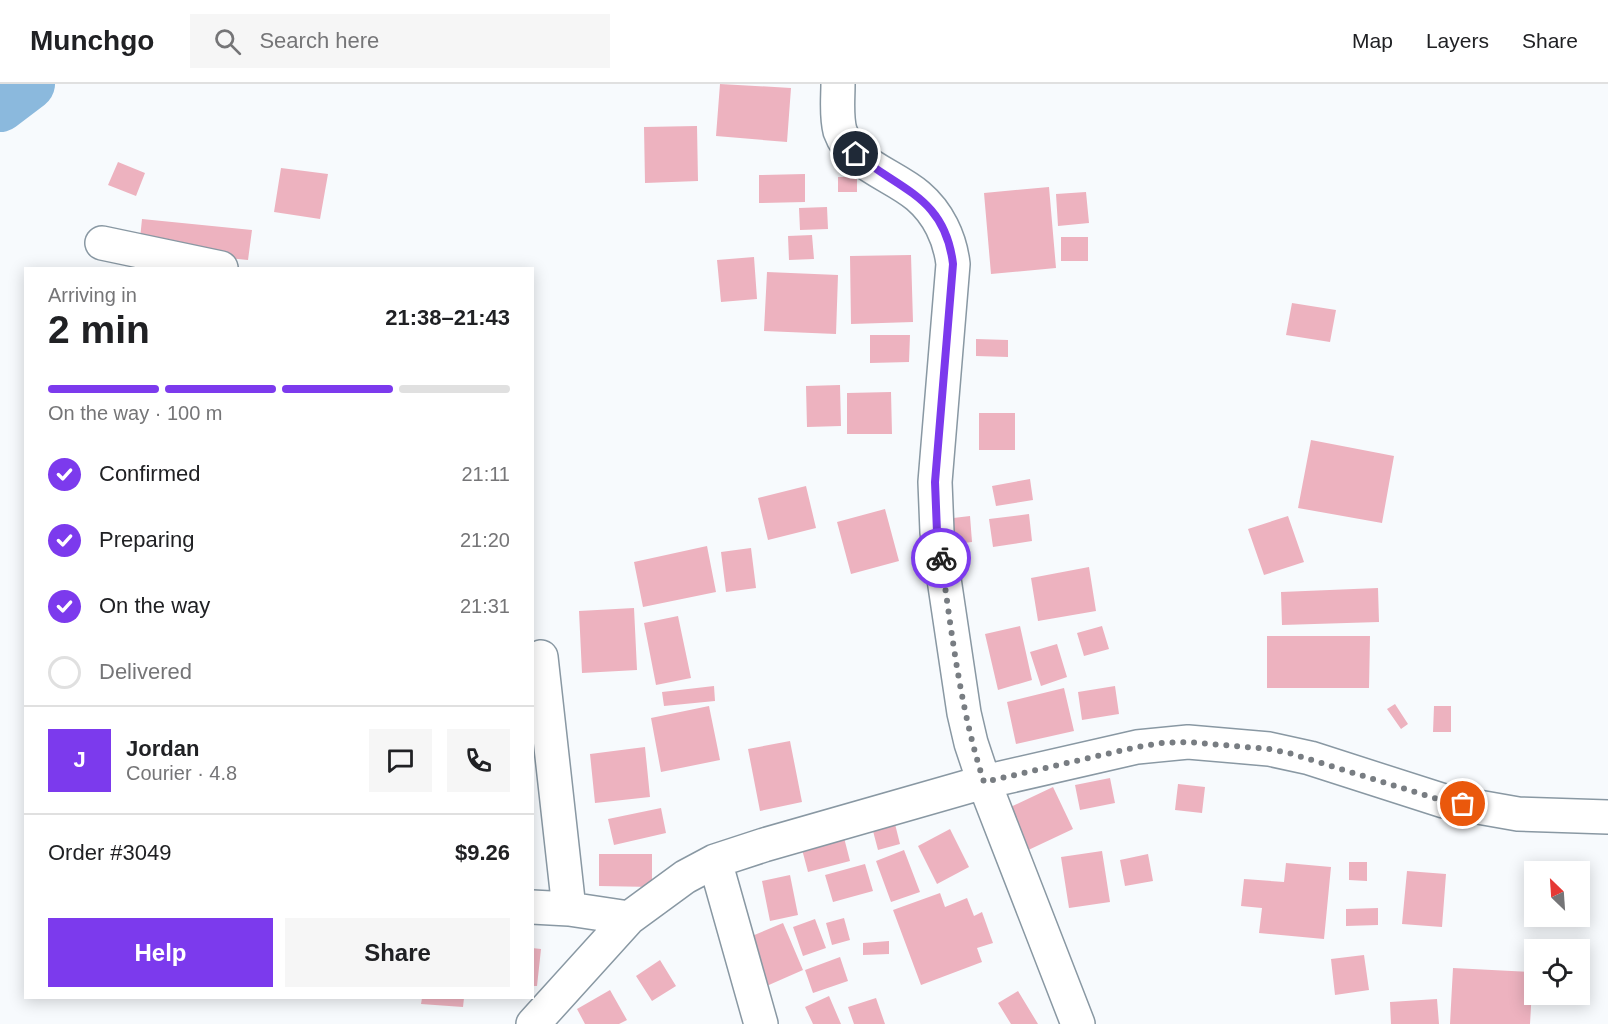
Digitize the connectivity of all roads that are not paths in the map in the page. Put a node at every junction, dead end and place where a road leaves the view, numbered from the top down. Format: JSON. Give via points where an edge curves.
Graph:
{"nodes":[{"id":1,"x":838,"y":84,"type":"edge"},
{"id":2,"x":102,"y":243,"type":"dead end"},
{"id":3,"x":216,"y":267,"type":"edge"},
{"id":4,"x":541,"y":657,"type":"dead end"},
{"id":5,"x":984,"y":782,"type":"junction"},
{"id":6,"x":1608,"y":817,"type":"edge"},
{"id":7,"x":715,"y":861,"type":"junction"},
{"id":8,"x":534,"y":907,"type":"edge"},
{"id":9,"x":569,"y":909,"type":"junction"},
{"id":10,"x":629,"y":918,"type":"junction"},
{"id":11,"x":533,"y":1024,"type":"edge"},
{"id":12,"x":761,"y":1024,"type":"edge"},
{"id":13,"x":1078,"y":1024,"type":"edge"}],
"edges":[{"from":1,"to":5,"type":"street","via":[[840,130],[846,143],[865,162],[917,195],[933,212],[951,248],[953,264],[935,482],[937,532],[964,713]]},
{"from":2,"to":3,"type":"street"},
{"from":4,"to":9,"type":"street"},
{"from":5,"to":6,"type":"street","via":[[1137,747],[1188,742],[1310,758],[1444,801],[1518,814]]},
{"from":5,"to":7,"type":"street"},
{"from":5,"to":13,"type":"street"},
{"from":7,"to":10,"type":"street","via":[[684,877]]},
{"from":7,"to":12,"type":"street"},
{"from":8,"to":9,"type":"street"},
{"from":9,"to":10,"type":"street"},
{"from":10,"to":11,"type":"street"}]}
